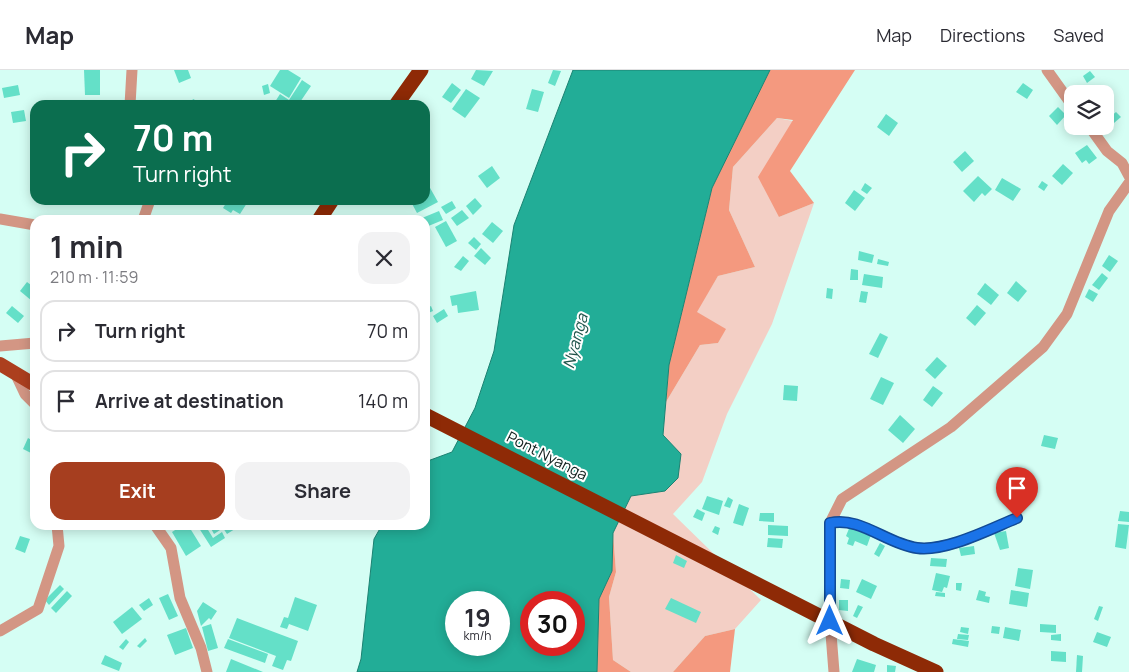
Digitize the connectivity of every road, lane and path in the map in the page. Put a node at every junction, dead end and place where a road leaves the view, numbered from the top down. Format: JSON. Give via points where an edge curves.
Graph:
{"nodes":[{"id":1,"x":132,"y":70,"type":"edge"},
{"id":2,"x":421,"y":70,"type":"edge"},
{"id":3,"x":1047,"y":70,"type":"edge"},
{"id":4,"x":1064,"y":94,"type":"edge"},
{"id":5,"x":130,"y":100,"type":"edge"},
{"id":6,"x":400,"y":100,"type":"edge"},
{"id":7,"x":1095,"y":135,"type":"edge"},
{"id":8,"x":1129,"y":176,"type":"edge"},
{"id":9,"x":1129,"y":183,"type":"edge"},
{"id":10,"x":0,"y":219,"type":"edge"},
{"id":11,"x":30,"y":224,"type":"edge"},
{"id":12,"x":30,"y":344,"type":"edge"},
{"id":13,"x":0,"y":346,"type":"edge"},
{"id":14,"x":0,"y":364,"type":"edge"},
{"id":15,"x":16,"y":375,"type":"junction"},
{"id":16,"x":30,"y":382,"type":"edge"},
{"id":17,"x":30,"y":399,"type":"edge"},
{"id":18,"x":430,"y":417,"type":"edge"},
{"id":19,"x":1017,"y":518,"type":"dead end"},
{"id":20,"x":830,"y":523,"type":"junction"},
{"id":21,"x":57,"y":530,"type":"edge"},
{"id":22,"x":158,"y":530,"type":"edge"},
{"id":23,"x":830,"y":621,"type":"junction"},
{"id":24,"x":0,"y":631,"type":"edge"},
{"id":25,"x":207,"y":672,"type":"edge"},
{"id":26,"x":834,"y":672,"type":"edge"},
{"id":27,"x":936,"y":672,"type":"edge"}],
"edges":[{"from":1,"to":5,"type":"street"},
{"from":2,"to":6,"type":"highway"},
{"from":3,"to":4,"type":"street"},
{"from":7,"to":8,"type":"street","via":[[1122,163]]},
{"from":9,"to":20,"type":"street","via":[[1109,211],[1067,314],[1043,346],[951,427],[842,499]]},
{"from":10,"to":11,"type":"street"},
{"from":12,"to":13,"type":"street"},
{"from":14,"to":15,"type":"main road"},
{"from":15,"to":16,"type":"main road"},
{"from":15,"to":17,"type":"street"},
{"from":18,"to":23,"type":"highway","name":"Pont Nyanga"},
{"from":19,"to":20,"type":"street","via":[[970,537],[923,549],[885,538],[846,521]]},
{"from":20,"to":23,"type":"street"},
{"from":21,"to":24,"type":"street","via":[[59,546],[38,609]]},
{"from":22,"to":25,"type":"street","via":[[171,548],[180,598],[201,648]]},
{"from":23,"to":26,"type":"street"},
{"from":23,"to":27,"type":"highway","name":"Pont Nyanga"}]}
